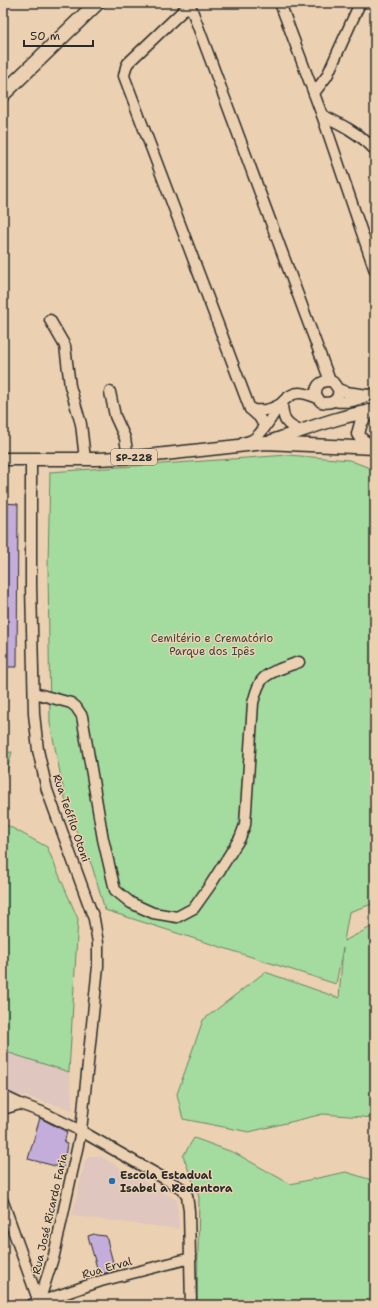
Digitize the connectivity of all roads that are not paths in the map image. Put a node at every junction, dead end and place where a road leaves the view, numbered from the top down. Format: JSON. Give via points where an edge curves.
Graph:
{"nodes":[{"id":1,"x":97,"y":3,"type":"edge"},
{"id":2,"x":280,"y":3,"type":"edge"},
{"id":3,"x":360,"y":3,"type":"edge"},
{"id":4,"x":190,"y":4,"type":"edge"},
{"id":5,"x":314,"y":93,"type":"junction"},
{"id":6,"x":3,"y":94,"type":"edge"},
{"id":7,"x":322,"y":115,"type":"junction"},
{"id":8,"x":375,"y":150,"type":"edge"},
{"id":9,"x":375,"y":271,"type":"edge"},
{"id":10,"x":50,"y":320,"type":"dead end"},
{"id":11,"x":330,"y":381,"type":"junction"},
{"id":12,"x":338,"y":388,"type":"junction"},
{"id":13,"x":110,"y":392,"type":"dead end"},
{"id":14,"x":317,"y":393,"type":"junction"},
{"id":15,"x":372,"y":394,"type":"edge"},
{"id":16,"x":334,"y":401,"type":"junction"},
{"id":17,"x":282,"y":403,"type":"junction"},
{"id":18,"x":250,"y":409,"type":"junction"},
{"id":19,"x":372,"y":411,"type":"edge"},
{"id":20,"x":265,"y":427,"type":"junction"},
{"id":21,"x":300,"y":431,"type":"junction"},
{"id":22,"x":265,"y":443,"type":"junction"},
{"id":23,"x":234,"y":446,"type":"junction"},
{"id":24,"x":374,"y":449,"type":"edge"},
{"id":25,"x":128,"y":457,"type":"junction"},
{"id":26,"x":85,"y":459,"type":"junction"},
{"id":27,"x":3,"y":460,"type":"edge"},
{"id":28,"x":30,"y":460,"type":"junction"},
{"id":29,"x":299,"y":662,"type":"dead end"},
{"id":30,"x":34,"y":694,"type":"junction"},
{"id":31,"x":3,"y":1096,"type":"edge"},
{"id":32,"x":20,"y":1104,"type":"junction"},
{"id":33,"x":3,"y":1109,"type":"edge"},
{"id":34,"x":81,"y":1131,"type":"junction"},
{"id":35,"x":3,"y":1202,"type":"edge"},
{"id":36,"x":191,"y":1258,"type":"junction"},
{"id":37,"x":37,"y":1304,"type":"edge"},
{"id":38,"x":191,"y":1305,"type":"edge"}],
"edges":[{"from":1,"to":6,"type":"highway"},
{"from":2,"to":5,"type":"street"},
{"from":3,"to":5,"type":"street","via":[[327,76]]},
{"from":4,"to":11,"type":"street"},
{"from":4,"to":18,"type":"street","via":[[128,63],[124,76]]},
{"from":5,"to":7,"type":"street"},
{"from":7,"to":8,"type":"street","via":[[357,134]]},
{"from":7,"to":9,"type":"street"},
{"from":10,"to":26,"type":"street","via":[[65,346],[70,386],[81,424]]},
{"from":11,"to":12,"type":"street"},
{"from":11,"to":14,"type":"street","via":[[322,382]]},
{"from":12,"to":15,"type":"street","via":[[355,394]]},
{"from":12,"to":16,"type":"street","via":[[338,396]]},
{"from":13,"to":25,"type":"street","via":[[115,416],[125,438]]},
{"from":14,"to":16,"type":"street","via":[[321,402]]},
{"from":14,"to":17,"type":"street","via":[[294,394]]},
{"from":15,"to":16,"type":"street","via":[[356,401]]},
{"from":17,"to":18,"type":"street","via":[[262,411]]},
{"from":17,"to":20,"type":"street"},
{"from":17,"to":21,"type":"street","via":[[285,421]]},
{"from":18,"to":20,"type":"street"},
{"from":19,"to":21,"type":"main road","number":"SP-228"},
{"from":19,"to":24,"type":"main road","via":[[361,423],[358,434]]},
{"from":20,"to":23,"type":"street","via":[[253,440]]},
{"from":21,"to":22,"type":"main road","number":"SP-228"},
{"from":22,"to":23,"type":"main road","number":"SP-228"},
{"from":22,"to":24,"type":"main road","number":"SP-228"},
{"from":23,"to":25,"type":"main road","number":"SP-228"},
{"from":25,"to":26,"type":"main road","number":"SP-228"},
{"from":26,"to":28,"type":"main road","number":"SP-228"},
{"from":27,"to":28,"type":"main road","number":"SP-228"},
{"from":28,"to":30,"type":"street","name":"Rua Teófilo Otoni"},
{"from":29,"to":30,"type":"street","via":[[268,675],[259,686],[253,703],[245,825],[240,838],[194,908],[177,917],[153,913],[131,903],[115,890],[103,839],[82,716],[70,703]]},
{"from":30,"to":34,"type":"street","name":"Rua Teófilo Otoni","via":[[38,750],[47,790],[94,919],[98,943],[98,966]]},
{"from":31,"to":32,"type":"street"},
{"from":32,"to":33,"type":"street"},
{"from":32,"to":34,"type":"street"},
{"from":34,"to":36,"type":"street","via":[[181,1188],[187,1195]]},
{"from":34,"to":37,"type":"street","name":"Rua José Ricardo Faria","via":[[54,1255]]},
{"from":35,"to":37,"type":"street"},
{"from":36,"to":37,"type":"street","name":"Rua Erval","via":[[101,1281]]},
{"from":36,"to":38,"type":"street"}]}
